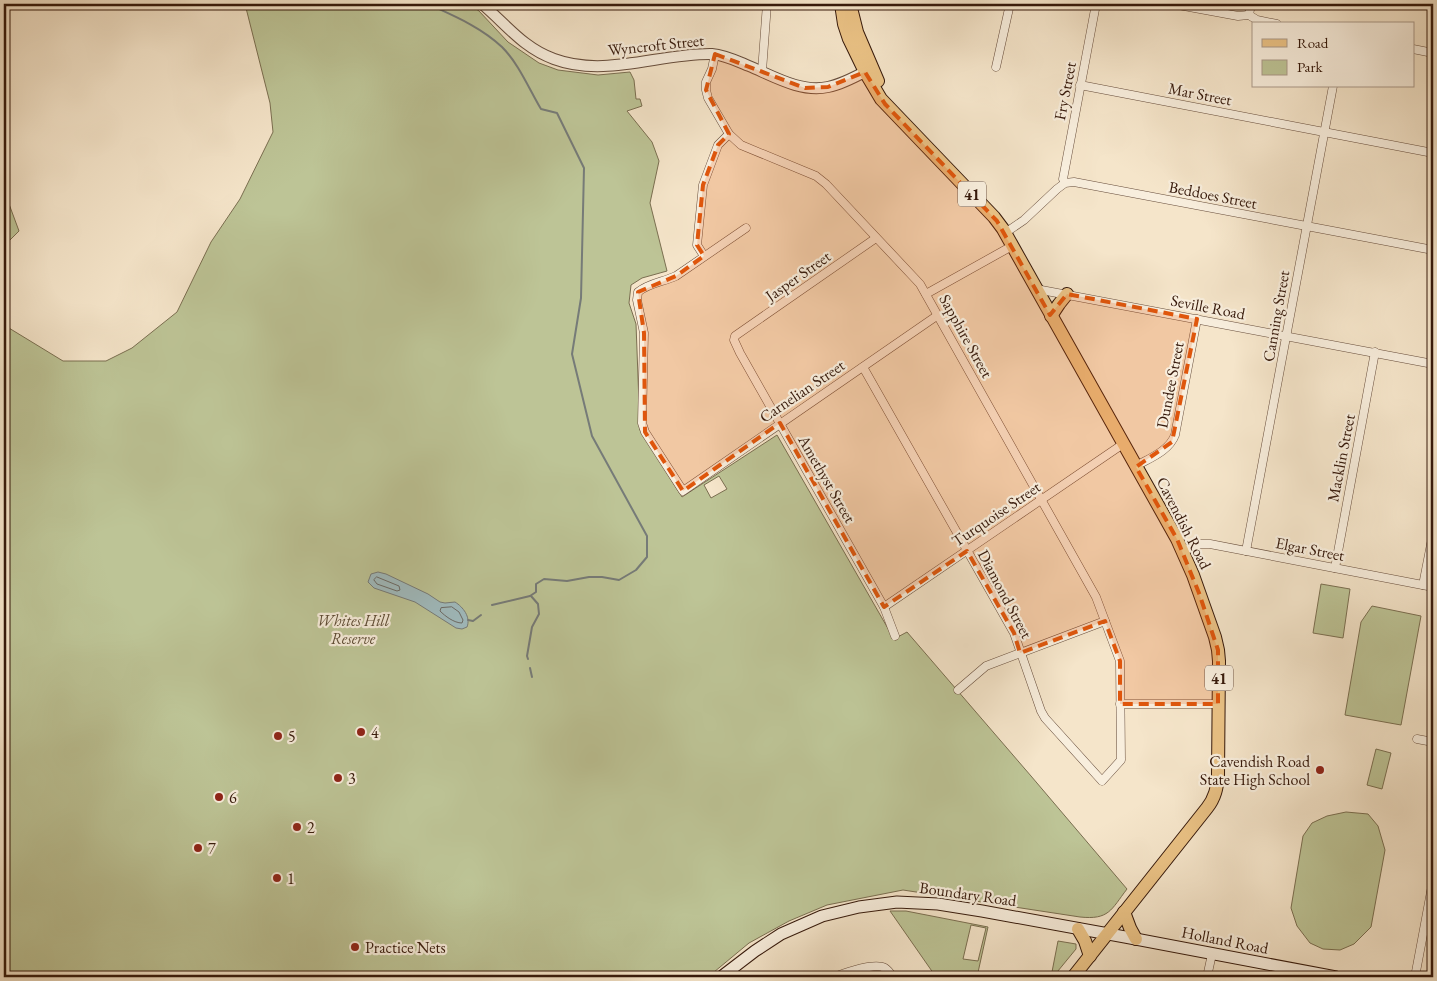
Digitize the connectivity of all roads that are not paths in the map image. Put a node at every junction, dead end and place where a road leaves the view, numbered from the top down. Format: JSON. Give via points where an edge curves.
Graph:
{"nodes":[{"id":1,"x":482,"y":4,"type":"edge"},
{"id":2,"x":767,"y":4,"type":"edge"},
{"id":3,"x":841,"y":4,"type":"edge"},
{"id":4,"x":850,"y":4,"type":"edge"},
{"id":5,"x":1010,"y":4,"type":"edge"},
{"id":6,"x":1096,"y":4,"type":"edge"},
{"id":7,"x":1173,"y":4,"type":"edge"},
{"id":8,"x":1251,"y":4,"type":"edge"},
{"id":9,"x":1249,"y":15,"type":"junction"},
{"id":10,"x":1267,"y":22,"type":"edge"},
{"id":11,"x":1414,"y":49,"type":"edge"},
{"id":12,"x":1433,"y":53,"type":"edge"},
{"id":13,"x":715,"y":54,"type":"junction"},
{"id":14,"x":996,"y":68,"type":"dead end"},
{"id":15,"x":869,"y":70,"type":"junction"},
{"id":16,"x":762,"y":71,"type":"junction"},
{"id":17,"x":1080,"y":85,"type":"junction"},
{"id":18,"x":1333,"y":88,"type":"edge"},
{"id":19,"x":1324,"y":131,"type":"junction"},
{"id":20,"x":728,"y":134,"type":"junction"},
{"id":21,"x":1433,"y":152,"type":"edge"},
{"id":22,"x":1066,"y":183,"type":"junction"},
{"id":23,"x":1307,"y":226,"type":"junction"},
{"id":24,"x":746,"y":228,"type":"dead end"},
{"id":25,"x":1005,"y":233,"type":"junction"},
{"id":26,"x":876,"y":238,"type":"junction"},
{"id":27,"x":1012,"y":246,"type":"junction"},
{"id":28,"x":1433,"y":250,"type":"edge"},
{"id":29,"x":704,"y":256,"type":"junction"},
{"id":30,"x":1036,"y":289,"type":"junction"},
{"id":31,"x":926,"y":294,"type":"junction"},
{"id":32,"x":1068,"y":294,"type":"junction"},
{"id":33,"x":938,"y":315,"type":"junction"},
{"id":34,"x":1051,"y":316,"type":"junction"},
{"id":35,"x":1197,"y":319,"type":"junction"},
{"id":36,"x":734,"y":336,"type":"joint"},
{"id":37,"x":1286,"y":336,"type":"junction"},
{"id":38,"x":1375,"y":352,"type":"junction"},
{"id":39,"x":1433,"y":364,"type":"edge"},
{"id":40,"x":863,"y":367,"type":"junction"},
{"id":41,"x":780,"y":423,"type":"junction"},
{"id":42,"x":1123,"y":444,"type":"junction"},
{"id":43,"x":1136,"y":466,"type":"junction"},
{"id":44,"x":1042,"y":500,"type":"junction"},
{"id":45,"x":1433,"y":534,"type":"edge"},
{"id":46,"x":1183,"y":551,"type":"junction"},
{"id":47,"x":1246,"y":551,"type":"junction"},
{"id":48,"x":966,"y":552,"type":"junction"},
{"id":49,"x":1335,"y":568,"type":"junction"},
{"id":50,"x":1424,"y":585,"type":"junction"},
{"id":51,"x":1433,"y":587,"type":"edge"},
{"id":52,"x":884,"y":607,"type":"junction"},
{"id":53,"x":1105,"y":621,"type":"junction"},
{"id":54,"x":895,"y":636,"type":"dead end"},
{"id":55,"x":1020,"y":653,"type":"junction"},
{"id":56,"x":958,"y":690,"type":"dead end"},
{"id":57,"x":1120,"y":704,"type":"junction"},
{"id":58,"x":1218,"y":704,"type":"junction"},
{"id":59,"x":1417,"y":739,"type":"dead end"},
{"id":60,"x":1433,"y":742,"type":"edge"},
{"id":61,"x":1433,"y":881,"type":"edge"},
{"id":62,"x":1124,"y":912,"type":"junction"},
{"id":63,"x":1078,"y":929,"type":"junction"},
{"id":64,"x":1107,"y":934,"type":"junction"},
{"id":65,"x":1136,"y":939,"type":"junction"},
{"id":66,"x":1212,"y":954,"type":"junction"},
{"id":67,"x":1090,"y":956,"type":"junction"},
{"id":68,"x":721,"y":977,"type":"edge"},
{"id":69,"x":834,"y":977,"type":"edge"},
{"id":70,"x":893,"y":977,"type":"edge"},
{"id":71,"x":1074,"y":977,"type":"edge"},
{"id":72,"x":1207,"y":977,"type":"edge"},
{"id":73,"x":1336,"y":977,"type":"edge"},
{"id":74,"x":1415,"y":977,"type":"edge"}],
"edges":[{"from":1,"to":13,"type":"street","name":"Wyncroft Street","via":[[524,43],[555,60],[573,64],[594,67]]},
{"from":2,"to":16,"type":"street"},
{"from":3,"to":15,"type":"main road","name":"Cavendish Road","number":"41","via":[[846,32]]},
{"from":4,"to":15,"type":"main road","name":"Cavendish Road","number":"41"},
{"from":5,"to":14,"type":"street"},
{"from":6,"to":17,"type":"street","name":"Fry Street"},
{"from":7,"to":9,"type":"street","via":[[1238,16]]},
{"from":8,"to":9,"type":"street"},
{"from":9,"to":10,"type":"street"},
{"from":11,"to":12,"type":"street"},
{"from":13,"to":16,"type":"street","name":"Wyncroft Street"},
{"from":13,"to":20,"type":"street","name":"Sapphire Street","via":[[706,90]]},
{"from":15,"to":16,"type":"street","name":"Wyncroft Street","via":[[833,86],[817,88],[792,84]]},
{"from":15,"to":25,"type":"main road","name":"Cavendish Road","number":"41","via":[[881,99],[994,217]]},
{"from":17,"to":19,"type":"street","name":"Mar Street"},
{"from":17,"to":22,"type":"street","name":"Fry Street","via":[[1063,179]]},
{"from":18,"to":19,"type":"street","name":"Canning Street"},
{"from":19,"to":21,"type":"street","name":"Mar Street"},
{"from":19,"to":23,"type":"street","name":"Canning Street"},
{"from":20,"to":26,"type":"street","name":"Sapphire Street","via":[[741,145],[816,176]]},
{"from":20,"to":29,"type":"street","via":[[718,144],[703,185],[697,245]]},
{"from":22,"to":23,"type":"street","name":"Beddoes Street"},
{"from":22,"to":25,"type":"street"},
{"from":23,"to":28,"type":"street","name":"Beddoes Street"},
{"from":23,"to":37,"type":"street","name":"Canning Street"},
{"from":24,"to":29,"type":"street"},
{"from":25,"to":27,"type":"main road","name":"Cavendish Road","number":"41"},
{"from":26,"to":31,"type":"street","name":"Sapphire Street"},
{"from":26,"to":36,"type":"street","name":"Jasper Street"},
{"from":27,"to":30,"type":"main road","name":"Cavendish Road","number":"41"},
{"from":27,"to":31,"type":"street"},
{"from":29,"to":41,"type":"street","name":"Carnelian Street","via":[[676,276],[638,292],[644,333],[642,423],[645,432],[683,491]]},
{"from":30,"to":32,"type":"street","name":"Seville Road"},
{"from":30,"to":34,"type":"main road","name":"Cavendish Road","number":"41"},
{"from":31,"to":33,"type":"street","name":"Sapphire Street"},
{"from":32,"to":34,"type":"main road"},
{"from":32,"to":35,"type":"street","name":"Seville Road"},
{"from":33,"to":40,"type":"street","name":"Carnelian Street"},
{"from":33,"to":44,"type":"street","name":"Sapphire Street"},
{"from":34,"to":42,"type":"main road","name":"Cavendish Road","number":"41"},
{"from":35,"to":37,"type":"street","name":"Seville Road"},
{"from":35,"to":43,"type":"street","name":"Dundee Street","via":[[1175,435],[1164,449]]},
{"from":36,"to":41,"type":"street","name":"Amethyst Street","via":[[740,353]]},
{"from":37,"to":38,"type":"street","name":"Seville Road"},
{"from":37,"to":47,"type":"street","name":"Canning Street"},
{"from":38,"to":39,"type":"street","name":"Seville Road"},
{"from":38,"to":49,"type":"street","name":"Macklin Street"},
{"from":40,"to":41,"type":"street","name":"Carnelian Street"},
{"from":40,"to":48,"type":"street","name":"Diamond Street"},
{"from":41,"to":52,"type":"street","name":"Amethyst Street"},
{"from":42,"to":43,"type":"main road","name":"Cavendish Road","number":"41"},
{"from":42,"to":44,"type":"street","name":"Turquoise Street"},
{"from":43,"to":46,"type":"main road","name":"Cavendish Road","number":"41"},
{"from":44,"to":48,"type":"street","name":"Turquoise Street"},
{"from":44,"to":53,"type":"street","name":"Sapphire Street","via":[[1096,597]]},
{"from":45,"to":50,"type":"street"},
{"from":46,"to":47,"type":"street","name":"Elgar Street","via":[[1206,543]]},
{"from":46,"to":58,"type":"main road","name":"Cavendish Road","number":"41","via":[[1217,645]]},
{"from":47,"to":49,"type":"street","name":"Elgar Street"},
{"from":48,"to":52,"type":"street","name":"Turquoise Street"},
{"from":48,"to":55,"type":"street","name":"Diamond Street","via":[[1014,634]]},
{"from":49,"to":50,"type":"street","name":"Elgar Street"},
{"from":50,"to":51,"type":"street","name":"Elgar Street"},
{"from":52,"to":54,"type":"street","name":"Amethyst Street"},
{"from":53,"to":55,"type":"street"},
{"from":53,"to":57,"type":"street","name":"Sapphire Street","via":[[1120,661]]},
{"from":55,"to":56,"type":"street","via":[[986,666]]},
{"from":55,"to":57,"type":"street","name":"Diamond Street","via":[[1045,718],[1102,781],[1121,760]]},
{"from":57,"to":58,"type":"street"},
{"from":58,"to":62,"type":"main road","name":"Cavendish Road","number":"41","via":[[1218,776],[1214,796]]},
{"from":59,"to":60,"type":"street"},
{"from":61,"to":74,"type":"street"},
{"from":62,"to":64,"type":"main road","name":"Cavendish Road","number":"41"},
{"from":62,"to":65,"type":"main road"},
{"from":63,"to":64,"type":"main road","name":"Boundary Road"},
{"from":63,"to":67,"type":"main road"},
{"from":63,"to":68,"type":"main road","name":"Boundary Road","via":[[938,904],[897,902],[822,916],[781,934]]},
{"from":64,"to":65,"type":"main road","name":"Holland Road"},
{"from":64,"to":67,"type":"main road","name":"Cavendish Road","number":"41"},
{"from":65,"to":66,"type":"main road","name":"Holland Road"},
{"from":66,"to":72,"type":"street"},
{"from":66,"to":73,"type":"main road","name":"Holland Road"},
{"from":67,"to":71,"type":"main road","name":"Cavendish Road","number":"41"},
{"from":69,"to":70,"type":"street","via":[[878,967]]}]}
